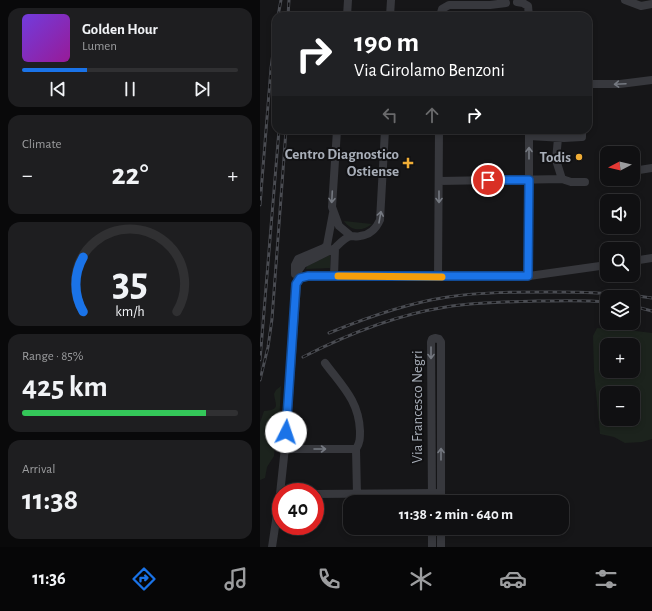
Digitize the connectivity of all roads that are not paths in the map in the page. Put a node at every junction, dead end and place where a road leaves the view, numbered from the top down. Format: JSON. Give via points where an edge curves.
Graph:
{"nodes":[{"id":1,"x":348,"y":0,"type":"edge"},
{"id":2,"x":391,"y":0,"type":"edge"},
{"id":3,"x":625,"y":0,"type":"edge"},
{"id":4,"x":517,"y":1,"type":"edge"},
{"id":5,"x":506,"y":2,"type":"edge"},
{"id":6,"x":652,"y":4,"type":"edge"},
{"id":7,"x":347,"y":12,"type":"edge"},
{"id":8,"x":390,"y":12,"type":"edge"},
{"id":9,"x":441,"y":12,"type":"edge"},
{"id":10,"x":529,"y":12,"type":"edge"},
{"id":11,"x":652,"y":80,"type":"edge"},
{"id":12,"x":592,"y":84,"type":"edge"},
{"id":13,"x":337,"y":134,"type":"edge"},
{"id":14,"x":384,"y":134,"type":"edge"},
{"id":15,"x":439,"y":134,"type":"edge"},
{"id":16,"x":529,"y":134,"type":"edge"},
{"id":17,"x":535,"y":134,"type":"edge"},
{"id":18,"x":582,"y":134,"type":"edge"},
{"id":19,"x":558,"y":138,"type":"junction"},
{"id":20,"x":652,"y":168,"type":"edge"},
{"id":21,"x":640,"y":170,"type":"edge"},
{"id":22,"x":562,"y":179,"type":"junction"},
{"id":23,"x":529,"y":180,"type":"junction"},
{"id":24,"x":439,"y":181,"type":"junction"},
{"id":25,"x":585,"y":182,"type":"dead end"},
{"id":26,"x":333,"y":212,"type":"junction"},
{"id":27,"x":351,"y":236,"type":"junction"},
{"id":28,"x":335,"y":248,"type":"junction"},
{"id":29,"x":652,"y":258,"type":"edge"},
{"id":30,"x":640,"y":260,"type":"edge"},
{"id":31,"x":600,"y":266,"type":"edge"},
{"id":32,"x":334,"y":276,"type":"junction"},
{"id":33,"x":528,"y":276,"type":"junction"},
{"id":34,"x":438,"y":277,"type":"junction"},
{"id":35,"x":296,"y":284,"type":"junction"},
{"id":36,"x":325,"y":363,"type":"dead end"},
{"id":37,"x":285,"y":449,"type":"junction"},
{"id":38,"x":356,"y":449,"type":"junction"},
{"id":39,"x":281,"y":483,"type":"edge"},
{"id":40,"x":324,"y":494,"type":"edge"},
{"id":41,"x":358,"y":494,"type":"junction"},
{"id":42,"x":376,"y":495,"type":"edge"},
{"id":43,"x":432,"y":495,"type":"edge"},
{"id":44,"x":441,"y":495,"type":"edge"},
{"id":45,"x":274,"y":535,"type":"edge"},
{"id":46,"x":432,"y":535,"type":"edge"},
{"id":47,"x":441,"y":535,"type":"edge"},
{"id":48,"x":272,"y":547,"type":"edge"},
{"id":49,"x":432,"y":547,"type":"edge"},
{"id":50,"x":441,"y":547,"type":"edge"}],
"edges":[{"from":1,"to":7,"type":"street"},
{"from":2,"to":8,"type":"street"},
{"from":3,"to":6,"type":"street","via":[[641,6]]},
{"from":4,"to":5,"type":"street","via":[[512,7]]},
{"from":4,"to":10,"type":"street","via":[[526,4]]},
{"from":5,"to":9,"type":"street","via":[[490,5],[447,5]]},
{"from":11,"to":12,"type":"street","one_way":true},
{"from":13,"to":26,"type":"street","one_way":true},
{"from":27,"to":14,"type":"street","one_way":true,"via":[[368,234],[380,220]]},
{"from":15,"to":24,"type":"street"},
{"from":23,"to":16,"type":"street","one_way":true},
{"from":17,"to":19,"type":"street"},
{"from":18,"to":19,"type":"street","via":[[582,137]]},
{"from":19,"to":22,"type":"street","via":[[556,160]]},
{"from":20,"to":21,"type":"street"},
{"from":22,"to":23,"type":"street"},
{"from":22,"to":25,"type":"street"},
{"from":23,"to":24,"type":"street"},
{"from":23,"to":33,"type":"street"},
{"from":24,"to":34,"type":"street","one_way":true},
{"from":26,"to":27,"type":"street","via":[[339,226]]},
{"from":26,"to":35,"type":"street","via":[[326,246],[298,259],[294,269]]},
{"from":27,"to":28,"type":"street"},
{"from":28,"to":32,"type":"street"},
{"from":28,"to":35,"type":"street","via":[[301,265]]},
{"from":29,"to":30,"type":"street"},
{"from":31,"to":33,"type":"street"},
{"from":32,"to":34,"type":"street"},
{"from":32,"to":35,"type":"street","via":[[303,276]]},
{"from":33,"to":34,"type":"street"},
{"from":35,"to":37,"type":"street"},
{"from":36,"to":38,"type":"street","via":[[357,409],[360,433]]},
{"from":37,"to":38,"type":"street","one_way":true},
{"from":37,"to":39,"type":"street"},
{"from":38,"to":41,"type":"street"},
{"from":40,"to":41,"type":"street"},
{"from":41,"to":42,"type":"street"},
{"from":44,"to":43,"type":"street","name":"Via Francesco Negri","one_way":true,"via":[[441,342],[435,338],[431,342]]},
{"from":45,"to":48,"type":"street"},
{"from":46,"to":49,"type":"street"},
{"from":47,"to":50,"type":"street"}]}
